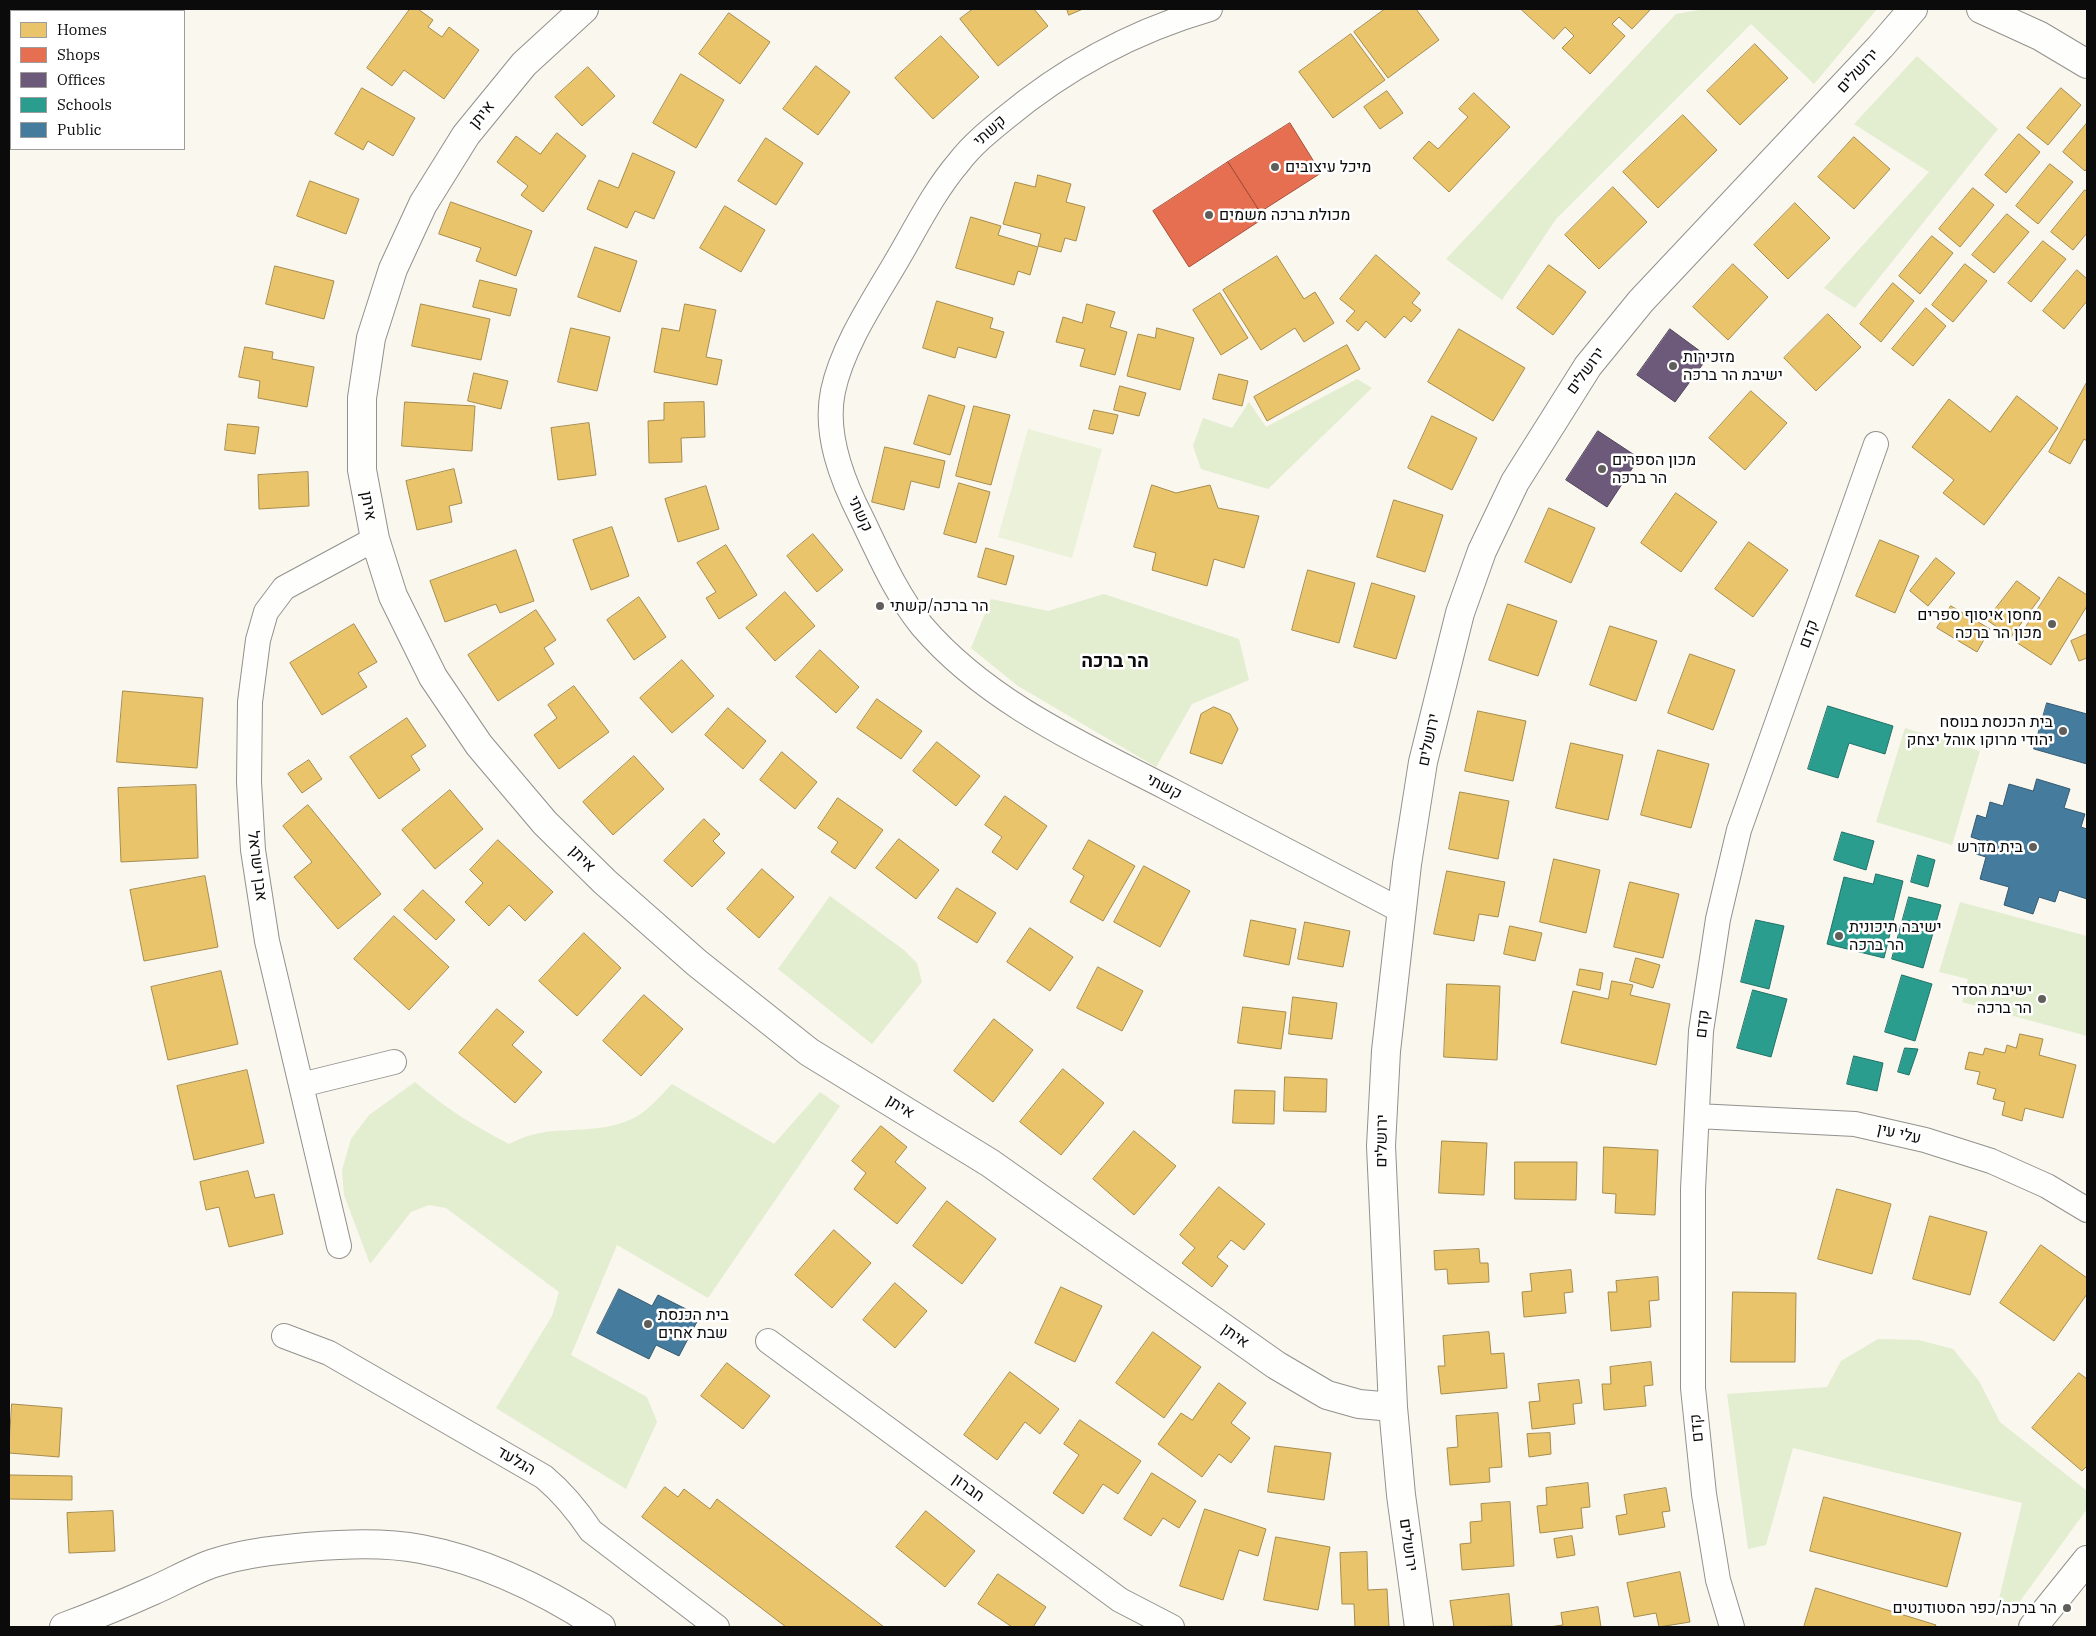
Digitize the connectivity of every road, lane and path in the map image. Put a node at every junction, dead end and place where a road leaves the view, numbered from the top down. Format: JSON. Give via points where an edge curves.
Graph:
{"nodes":[{"id":1,"x":584,"y":9,"type":"edge"},
{"id":2,"x":1210,"y":9,"type":"edge"},
{"id":3,"x":1913,"y":9,"type":"edge"},
{"id":4,"x":1981,"y":9,"type":"edge"},
{"id":5,"x":2087,"y":64,"type":"edge"},
{"id":6,"x":1876,"y":444,"type":"dead end"},
{"id":7,"x":375,"y":540,"type":"junction"},
{"id":8,"x":1402,"y":911,"type":"junction"},
{"id":9,"x":394,"y":1062,"type":"dead end"},
{"id":10,"x":301,"y":1086,"type":"junction"},
{"id":11,"x":1697,"y":1116,"type":"junction"},
{"id":12,"x":2087,"y":1210,"type":"edge"},
{"id":13,"x":339,"y":1246,"type":"dead end"},
{"id":14,"x":284,"y":1336,"type":"dead end"},
{"id":15,"x":768,"y":1341,"type":"dead end"},
{"id":16,"x":1393,"y":1408,"type":"junction"},
{"id":17,"x":2087,"y":1560,"type":"edge"},
{"id":18,"x":64,"y":1627,"type":"edge"},
{"id":19,"x":601,"y":1627,"type":"edge"},
{"id":20,"x":717,"y":1627,"type":"edge"},
{"id":21,"x":1172,"y":1627,"type":"edge"},
{"id":22,"x":1419,"y":1627,"type":"edge"},
{"id":23,"x":1732,"y":1627,"type":"edge"},
{"id":24,"x":2033,"y":1627,"type":"edge"}],
"edges":[{"from":1,"to":7,"type":"street","name":"איתן","via":[[524,64],[466,135],[423,204],[393,269],[371,338],[362,398],[362,470]]},
{"from":2,"to":8,"type":"street","name":"קשתי","via":[[1132,37],[1076,67],[1027,99],[960,160],[935,195],[853,336],[833,392],[830,430],[838,463],[856,507],[892,580],[921,624],[951,655],[1000,695],[1058,732]]},
{"from":3,"to":8,"type":"street","name":"ירושלים","via":[[1641,301],[1588,366],[1515,482],[1482,551],[1460,613],[1423,762]]},
{"from":4,"to":5,"type":"street","via":[[2040,36]]},
{"from":6,"to":11,"type":"street","name":"קדם","via":[[1739,830],[1718,919],[1701,1032]]},
{"from":7,"to":10,"type":"street","name":"אבן ישראל","via":[[284,588],[266,612],[257,649],[250,702],[249,782],[253,850],[268,941]]},
{"from":7,"to":16,"type":"street","name":"איתן","via":[[393,596],[433,677],[479,745],[545,823],[605,882],[697,963],[809,1052],[990,1163],[1276,1366],[1327,1395],[1359,1404]]},
{"from":8,"to":16,"type":"street","name":"ירושלים","via":[[1386,1051],[1381,1146]]},
{"from":9,"to":10,"type":"street"},
{"from":10,"to":13,"type":"street","name":"אבן ישראל"},
{"from":11,"to":12,"type":"street","name":"עלי עין","via":[[1855,1124],[1925,1140],[1990,1161],[2047,1186]]},
{"from":11,"to":23,"type":"street","name":"קדם","via":[[1693,1189],[1693,1388],[1704,1494],[1718,1580]]},
{"from":14,"to":20,"type":"street","name":"הגלעד","via":[[329,1353],[544,1477],[576,1509],[590,1531]]},
{"from":15,"to":21,"type":"street","name":"חברון","via":[[1120,1600]]},
{"from":16,"to":22,"type":"street","name":"ירושלים","via":[[1400,1495]]},
{"from":17,"to":24,"type":"street"},
{"from":18,"to":19,"type":"street","via":[[229,1559],[284,1549],[368,1545],[419,1548],[483,1566],[545,1594]]}]}
